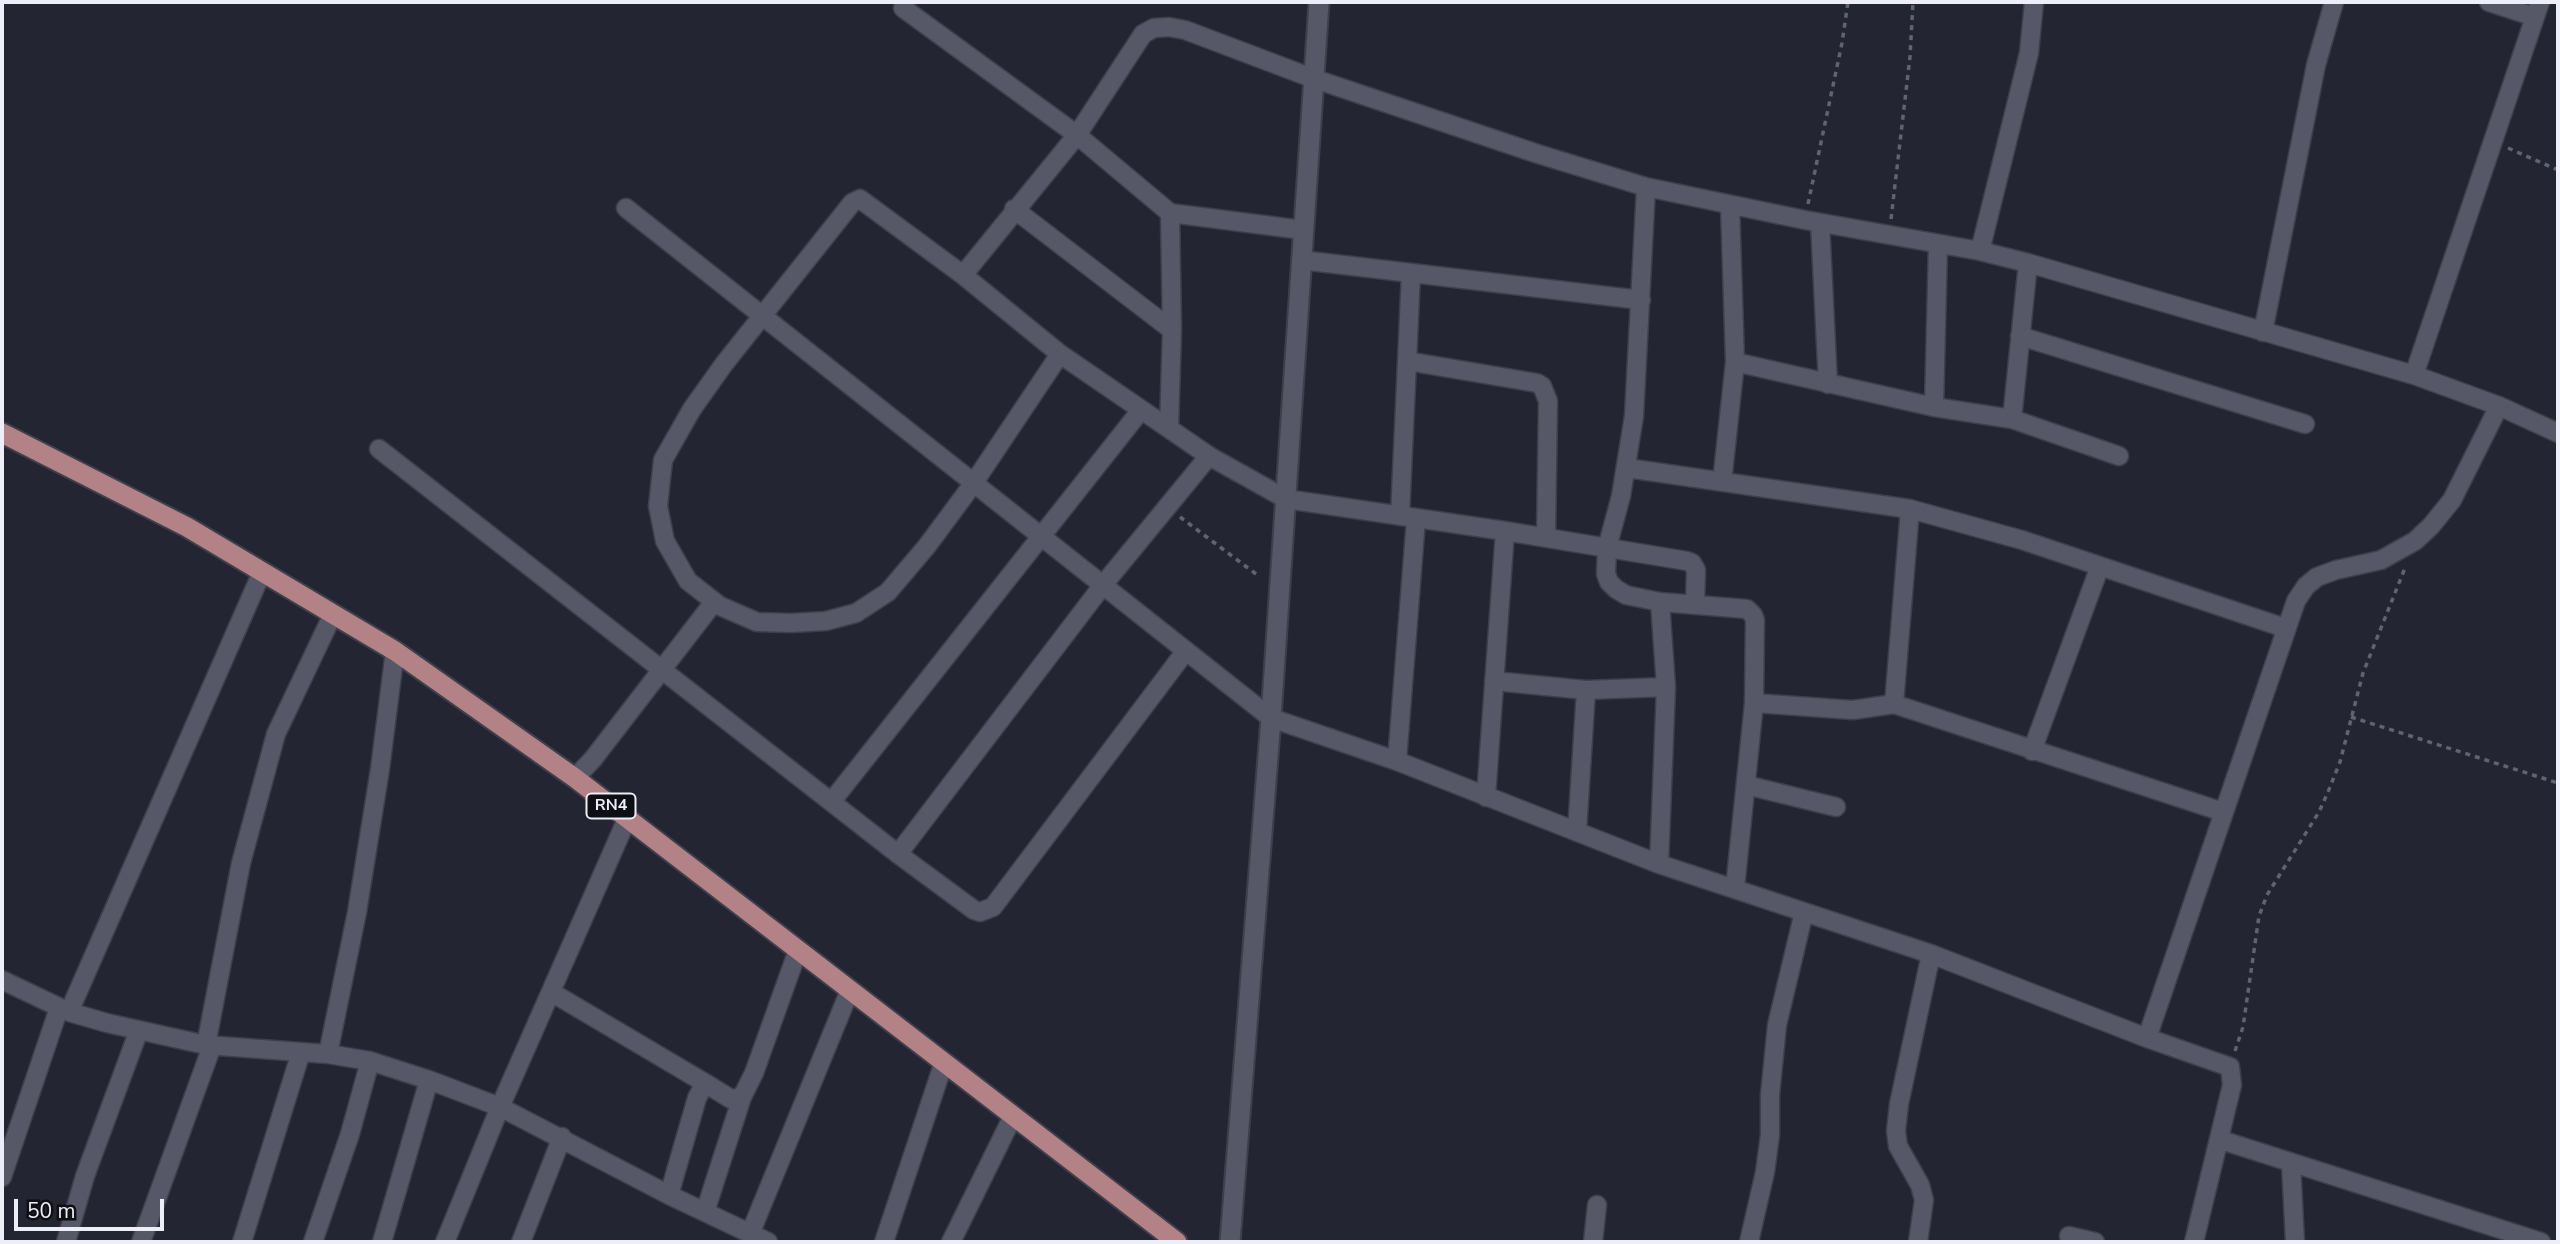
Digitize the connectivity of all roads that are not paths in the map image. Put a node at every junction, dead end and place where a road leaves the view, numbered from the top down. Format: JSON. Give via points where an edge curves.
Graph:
{"nodes":[{"id":1,"x":1319,"y":2,"type":"edge"},
{"id":2,"x":2034,"y":2,"type":"edge"},
{"id":3,"x":2334,"y":2,"type":"edge"},
{"id":4,"x":2489,"y":2,"type":"edge"},
{"id":5,"x":903,"y":8,"type":"dead end"},
{"id":6,"x":2537,"y":9,"type":"edge"},
{"id":7,"x":1312,"y":78,"type":"junction"},
{"id":8,"x":1077,"y":135,"type":"junction"},
{"id":9,"x":1646,"y":187,"type":"junction"},
{"id":10,"x":1730,"y":205,"type":"junction"},
{"id":11,"x":626,"y":208,"type":"dead end"},
{"id":12,"x":1014,"y":209,"type":"junction"},
{"id":13,"x":1170,"y":213,"type":"junction"},
{"id":14,"x":1813,"y":221,"type":"junction"},
{"id":15,"x":1303,"y":230,"type":"junction"},
{"id":16,"x":1938,"y":244,"type":"junction"},
{"id":17,"x":1980,"y":251,"type":"junction"},
{"id":18,"x":1301,"y":260,"type":"junction"},
{"id":19,"x":2028,"y":263,"type":"junction"},
{"id":20,"x":1411,"y":273,"type":"junction"},
{"id":21,"x":963,"y":275,"type":"junction"},
{"id":22,"x":1641,"y":300,"type":"junction"},
{"id":23,"x":763,"y":317,"type":"junction"},
{"id":24,"x":1172,"y":330,"type":"junction"},
{"id":25,"x":2263,"y":332,"type":"junction"},
{"id":26,"x":2020,"y":336,"type":"junction"},
{"id":27,"x":1060,"y":354,"type":"junction"},
{"id":28,"x":1407,"y":361,"type":"junction"},
{"id":29,"x":1735,"y":362,"type":"junction"},
{"id":30,"x":2414,"y":375,"type":"junction"},
{"id":31,"x":1828,"y":384,"type":"junction"},
{"id":32,"x":1934,"y":407,"type":"junction"},
{"id":33,"x":2499,"y":407,"type":"junction"},
{"id":34,"x":1141,"y":410,"type":"junction"},
{"id":35,"x":2011,"y":419,"type":"junction"},
{"id":36,"x":2305,"y":424,"type":"dead end"},
{"id":37,"x":1168,"y":428,"type":"junction"},
{"id":38,"x":2,"y":433,"type":"edge"},
{"id":39,"x":2558,"y":433,"type":"edge"},
{"id":40,"x":379,"y":449,"type":"dead end"},
{"id":41,"x":1209,"y":456,"type":"junction"},
{"id":42,"x":2119,"y":456,"type":"dead end"},
{"id":43,"x":1627,"y":468,"type":"junction"},
{"id":44,"x":1722,"y":482,"type":"junction"},
{"id":45,"x":973,"y":484,"type":"junction"},
{"id":46,"x":1286,"y":499,"type":"junction"},
{"id":47,"x":1910,"y":509,"type":"junction"},
{"id":48,"x":1408,"y":517,"type":"junction"},
{"id":49,"x":1505,"y":531,"type":"junction"},
{"id":50,"x":1040,"y":536,"type":"junction"},
{"id":51,"x":1546,"y":538,"type":"junction"},
{"id":52,"x":1607,"y":548,"type":"junction"},
{"id":53,"x":2100,"y":566,"type":"junction"},
{"id":54,"x":262,"y":572,"type":"junction"},
{"id":55,"x":1102,"y":585,"type":"junction"},
{"id":56,"x":714,"y":602,"type":"junction"},
{"id":57,"x":1660,"y":602,"type":"junction"},
{"id":58,"x":1695,"y":605,"type":"junction"},
{"id":59,"x":333,"y":614,"type":"junction"},
{"id":60,"x":2286,"y":628,"type":"junction"},
{"id":61,"x":395,"y":651,"type":"junction"},
{"id":62,"x":1185,"y":652,"type":"junction"},
{"id":63,"x":663,"y":670,"type":"junction"},
{"id":64,"x":1494,"y":681,"type":"junction"},
{"id":65,"x":1665,"y":688,"type":"junction"},
{"id":66,"x":1586,"y":690,"type":"junction"},
{"id":67,"x":1754,"y":704,"type":"junction"},
{"id":68,"x":1894,"y":704,"type":"junction"},
{"id":69,"x":1271,"y":718,"type":"junction"},
{"id":70,"x":2032,"y":751,"type":"junction"},
{"id":71,"x":1397,"y":761,"type":"junction"},
{"id":72,"x":575,"y":778,"type":"junction"},
{"id":73,"x":1746,"y":785,"type":"junction"},
{"id":74,"x":1486,"y":797,"type":"junction"},
{"id":75,"x":832,"y":801,"type":"junction"},
{"id":76,"x":1836,"y":807,"type":"dead end"},
{"id":77,"x":2223,"y":812,"type":"junction"},
{"id":78,"x":627,"y":818,"type":"junction"},
{"id":79,"x":1577,"y":832,"type":"junction"},
{"id":80,"x":898,"y":854,"type":"junction"},
{"id":81,"x":1659,"y":864,"type":"junction"},
{"id":82,"x":1735,"y":888,"type":"junction"},
{"id":83,"x":1804,"y":912,"type":"junction"},
{"id":84,"x":798,"y":950,"type":"junction"},
{"id":85,"x":1931,"y":954,"type":"junction"},
{"id":86,"x":2,"y":980,"type":"edge"},
{"id":87,"x":850,"y":990,"type":"junction"},
{"id":88,"x":551,"y":992,"type":"junction"},
{"id":89,"x":64,"y":1010,"type":"junction"},
{"id":90,"x":139,"y":1030,"type":"junction"},
{"id":91,"x":2147,"y":1038,"type":"junction"},
{"id":92,"x":209,"y":1045,"type":"junction"},
{"id":93,"x":301,"y":1052,"type":"junction"},
{"id":94,"x":328,"y":1054,"type":"junction"},
{"id":95,"x":370,"y":1061,"type":"junction"},
{"id":96,"x":943,"y":1062,"type":"junction"},
{"id":97,"x":429,"y":1080,"type":"junction"},
{"id":98,"x":705,"y":1083,"type":"junction"},
{"id":99,"x":742,"y":1097,"type":"junction"},
{"id":100,"x":500,"y":1107,"type":"junction"},
{"id":101,"x":1013,"y":1116,"type":"junction"},
{"id":102,"x":562,"y":1137,"type":"junction"},
{"id":103,"x":2221,"y":1140,"type":"junction"},
{"id":104,"x":2291,"y":1164,"type":"junction"},
{"id":105,"x":2,"y":1177,"type":"edge"},
{"id":106,"x":669,"y":1195,"type":"junction"},
{"id":107,"x":1597,"y":1205,"type":"dead end"},
{"id":108,"x":705,"y":1212,"type":"junction"},
{"id":109,"x":750,"y":1234,"type":"junction"},
{"id":110,"x":2069,"y":1236,"type":"dead end"},
{"id":111,"x":66,"y":1242,"type":"edge"},
{"id":112,"x":141,"y":1242,"type":"edge"},
{"id":113,"x":242,"y":1242,"type":"edge"},
{"id":114,"x":313,"y":1242,"type":"edge"},
{"id":115,"x":382,"y":1242,"type":"edge"},
{"id":116,"x":445,"y":1242,"type":"edge"},
{"id":117,"x":521,"y":1242,"type":"edge"},
{"id":118,"x":768,"y":1242,"type":"edge"},
{"id":119,"x":884,"y":1242,"type":"edge"},
{"id":120,"x":950,"y":1242,"type":"edge"},
{"id":121,"x":1178,"y":1242,"type":"edge"},
{"id":122,"x":1230,"y":1242,"type":"edge"},
{"id":123,"x":1593,"y":1242,"type":"edge"},
{"id":124,"x":1749,"y":1242,"type":"edge"},
{"id":125,"x":1918,"y":1242,"type":"edge"},
{"id":126,"x":2095,"y":1242,"type":"edge"},
{"id":127,"x":2194,"y":1242,"type":"edge"},
{"id":128,"x":2295,"y":1242,"type":"edge"},
{"id":129,"x":2541,"y":1242,"type":"edge"}],
"edges":[{"from":1,"to":7,"type":"street"},
{"from":2,"to":17,"type":"street","via":[[2029,53]]},
{"from":3,"to":25,"type":"street","via":[[2316,65]]},
{"from":4,"to":6,"type":"street"},
{"from":5,"to":8,"type":"street"},
{"from":6,"to":30,"type":"street"},
{"from":7,"to":8,"type":"street","via":[[1185,30],[1154,28],[1143,34]]},
{"from":7,"to":9,"type":"street"},
{"from":7,"to":15,"type":"street"},
{"from":8,"to":12,"type":"street"},
{"from":8,"to":13,"type":"street"},
{"from":9,"to":10,"type":"street"},
{"from":9,"to":22,"type":"street"},
{"from":10,"to":14,"type":"street"},
{"from":10,"to":29,"type":"street"},
{"from":11,"to":23,"type":"street"},
{"from":12,"to":21,"type":"street"},
{"from":12,"to":24,"type":"street"},
{"from":13,"to":15,"type":"street"},
{"from":13,"to":24,"type":"street"},
{"from":14,"to":16,"type":"street"},
{"from":14,"to":31,"type":"street"},
{"from":15,"to":18,"type":"street"},
{"from":16,"to":17,"type":"street"},
{"from":16,"to":32,"type":"street"},
{"from":17,"to":19,"type":"street"},
{"from":18,"to":20,"type":"street"},
{"from":18,"to":46,"type":"street"},
{"from":19,"to":25,"type":"street"},
{"from":19,"to":26,"type":"street"},
{"from":20,"to":22,"type":"street"},
{"from":20,"to":28,"type":"street"},
{"from":21,"to":23,"type":"street","via":[[865,200],[856,200]]},
{"from":21,"to":27,"type":"street"},
{"from":22,"to":43,"type":"street"},
{"from":23,"to":45,"type":"street"},
{"from":23,"to":56,"type":"street","via":[[700,398],[663,460],[658,506],[665,541],[688,581]]},
{"from":24,"to":37,"type":"street"},
{"from":25,"to":30,"type":"street"},
{"from":26,"to":35,"type":"street"},
{"from":26,"to":36,"type":"street"},
{"from":27,"to":34,"type":"street"},
{"from":27,"to":45,"type":"street"},
{"from":28,"to":48,"type":"street"},
{"from":28,"to":51,"type":"street","via":[[1542,386],[1548,401]]},
{"from":29,"to":31,"type":"street"},
{"from":29,"to":44,"type":"street"},
{"from":30,"to":33,"type":"street"},
{"from":31,"to":32,"type":"street"},
{"from":32,"to":35,"type":"street"},
{"from":33,"to":39,"type":"street"},
{"from":33,"to":60,"type":"street","via":[[2452,500],[2431,526],[2416,541],[2381,560],[2317,577],[2296,601]]},
{"from":34,"to":37,"type":"street"},
{"from":34,"to":50,"type":"street"},
{"from":35,"to":42,"type":"street"},
{"from":37,"to":41,"type":"street"},
{"from":38,"to":54,"type":"main road","number":"RN4","via":[[187,527]]},
{"from":40,"to":63,"type":"street"},
{"from":41,"to":46,"type":"street"},
{"from":41,"to":55,"type":"street"},
{"from":43,"to":44,"type":"street"},
{"from":43,"to":52,"type":"street"},
{"from":44,"to":47,"type":"street"},
{"from":45,"to":50,"type":"street"},
{"from":45,"to":56,"type":"street","via":[[888,592],[856,613],[826,621],[757,622]]},
{"from":46,"to":48,"type":"street"},
{"from":46,"to":69,"type":"street"},
{"from":47,"to":53,"type":"street"},
{"from":47,"to":68,"type":"street"},
{"from":48,"to":49,"type":"street"},
{"from":48,"to":71,"type":"street"},
{"from":49,"to":51,"type":"street"},
{"from":49,"to":64,"type":"street"},
{"from":50,"to":55,"type":"street"},
{"from":50,"to":75,"type":"street"},
{"from":51,"to":52,"type":"street"},
{"from":52,"to":57,"type":"street","via":[[1609,582],[1626,595]]},
{"from":52,"to":58,"type":"street","via":[[1692,564],[1696,570]]},
{"from":53,"to":60,"type":"street"},
{"from":53,"to":70,"type":"street"},
{"from":54,"to":59,"type":"main road","number":"RN4"},
{"from":54,"to":89,"type":"street"},
{"from":55,"to":62,"type":"street"},
{"from":55,"to":80,"type":"street"},
{"from":56,"to":63,"type":"street"},
{"from":57,"to":58,"type":"street"},
{"from":57,"to":65,"type":"street"},
{"from":58,"to":67,"type":"street","via":[[1747,609],[1753,615]]},
{"from":59,"to":61,"type":"main road","number":"RN4"},
{"from":59,"to":92,"type":"street","via":[[276,734],[241,863]]},
{"from":60,"to":77,"type":"street"},
{"from":61,"to":72,"type":"main road","number":"RN4"},
{"from":61,"to":94,"type":"street","via":[[357,912]]},
{"from":62,"to":69,"type":"street"},
{"from":62,"to":80,"type":"street","via":[[993,907],[974,910]]},
{"from":63,"to":72,"type":"street"},
{"from":63,"to":75,"type":"street"},
{"from":64,"to":66,"type":"street"},
{"from":64,"to":74,"type":"street"},
{"from":65,"to":66,"type":"street"},
{"from":65,"to":81,"type":"street"},
{"from":66,"to":79,"type":"street"},
{"from":67,"to":68,"type":"street","via":[[1853,710]]},
{"from":67,"to":73,"type":"street"},
{"from":68,"to":70,"type":"street"},
{"from":69,"to":71,"type":"street"},
{"from":69,"to":122,"type":"street"},
{"from":70,"to":77,"type":"street"},
{"from":71,"to":74,"type":"street"},
{"from":72,"to":78,"type":"main road","number":"RN4"},
{"from":73,"to":76,"type":"street"},
{"from":73,"to":82,"type":"street"},
{"from":74,"to":79,"type":"street"},
{"from":75,"to":80,"type":"street"},
{"from":77,"to":91,"type":"street"},
{"from":78,"to":84,"type":"main road","number":"RN4"},
{"from":78,"to":88,"type":"street"},
{"from":79,"to":81,"type":"street"},
{"from":81,"to":82,"type":"street"},
{"from":82,"to":83,"type":"street"},
{"from":83,"to":85,"type":"street"},
{"from":83,"to":124,"type":"street","via":[[1777,1025],[1770,1135]]},
{"from":84,"to":87,"type":"main road","number":"RN4"},
{"from":84,"to":99,"type":"street"},
{"from":85,"to":91,"type":"street"},
{"from":85,"to":125,"type":"street","via":[[1896,1131],[1898,1146],[1924,1200]]},
{"from":86,"to":89,"type":"street"},
{"from":87,"to":96,"type":"main road","number":"RN4"},
{"from":87,"to":109,"type":"street"},
{"from":88,"to":98,"type":"street"},
{"from":88,"to":100,"type":"street"},
{"from":89,"to":90,"type":"street"},
{"from":89,"to":105,"type":"street"},
{"from":90,"to":92,"type":"street"},
{"from":90,"to":111,"type":"street","via":[[85,1176]]},
{"from":91,"to":103,"type":"street","via":[[2230,1067],[2232,1085]]},
{"from":92,"to":93,"type":"street"},
{"from":92,"to":112,"type":"street"},
{"from":93,"to":94,"type":"street"},
{"from":93,"to":113,"type":"street"},
{"from":94,"to":95,"type":"street"},
{"from":95,"to":97,"type":"street"},
{"from":95,"to":114,"type":"street"},
{"from":96,"to":101,"type":"main road","number":"RN4"},
{"from":96,"to":119,"type":"street"},
{"from":97,"to":100,"type":"street"},
{"from":97,"to":115,"type":"street"},
{"from":98,"to":99,"type":"street","via":[[731,1098]]},
{"from":98,"to":106,"type":"street"},
{"from":99,"to":108,"type":"street"},
{"from":100,"to":102,"type":"street"},
{"from":100,"to":116,"type":"street"},
{"from":101,"to":120,"type":"street"},
{"from":101,"to":121,"type":"main road","number":"RN4"},
{"from":102,"to":106,"type":"street"},
{"from":102,"to":117,"type":"street"},
{"from":103,"to":104,"type":"street"},
{"from":103,"to":127,"type":"street"},
{"from":104,"to":128,"type":"street"},
{"from":104,"to":129,"type":"street"},
{"from":106,"to":108,"type":"street"},
{"from":107,"to":123,"type":"street"},
{"from":108,"to":109,"type":"street"},
{"from":109,"to":118,"type":"street"},
{"from":110,"to":126,"type":"street"}]}
